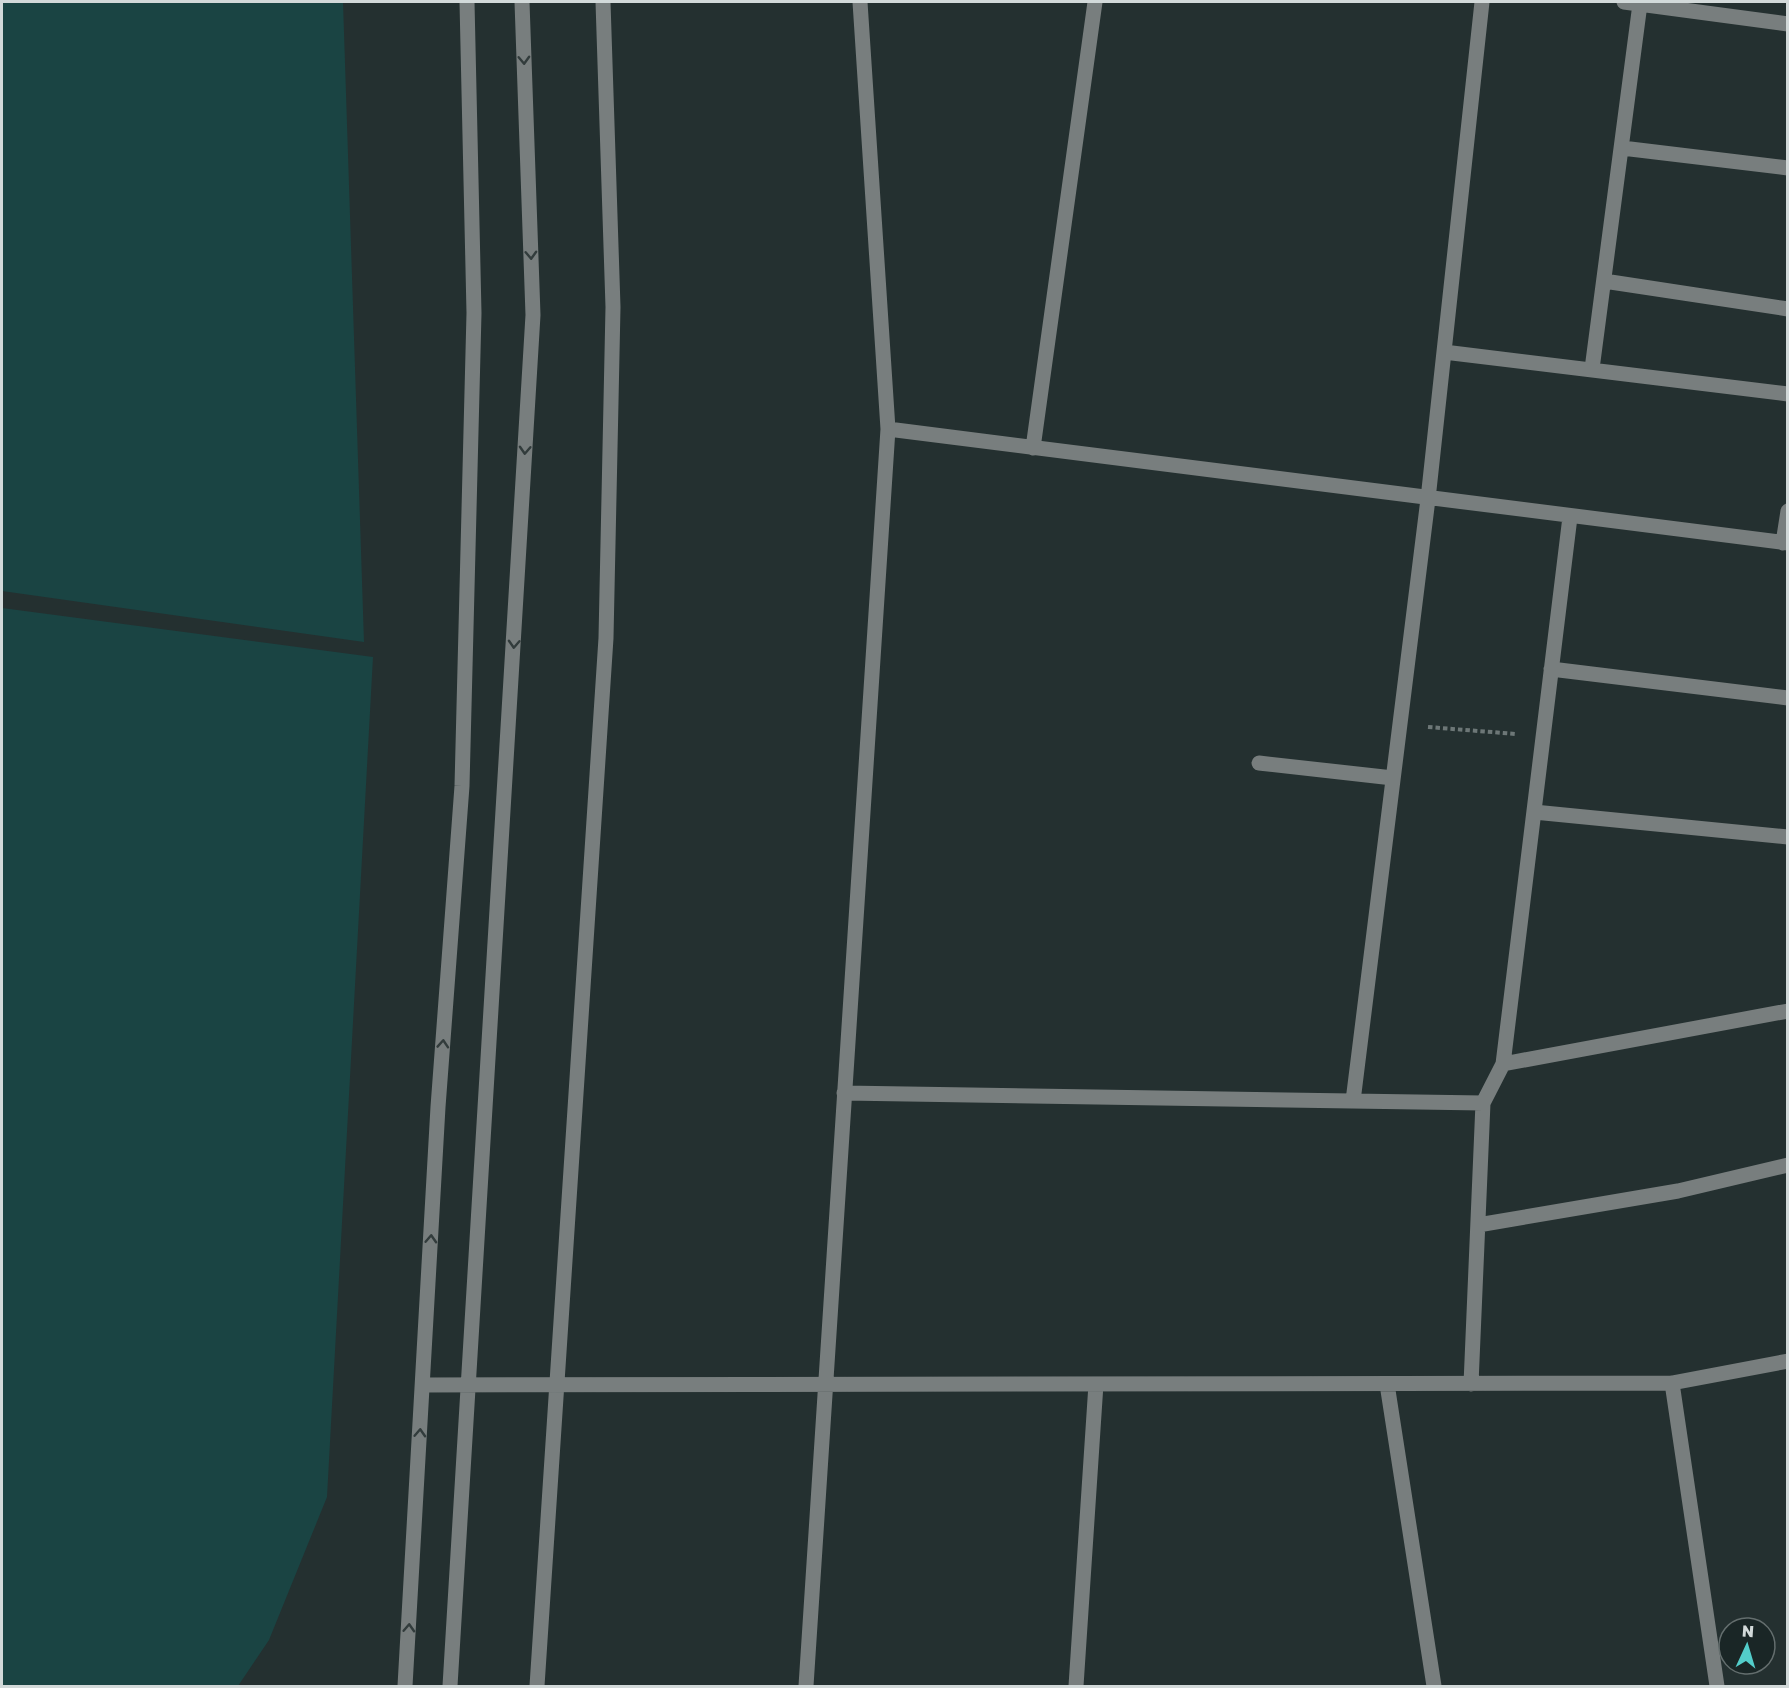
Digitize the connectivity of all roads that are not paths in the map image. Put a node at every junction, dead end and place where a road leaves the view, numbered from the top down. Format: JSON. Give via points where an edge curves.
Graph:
{"nodes":[{"id":1,"x":467,"y":2,"type":"edge"},
{"id":2,"x":522,"y":2,"type":"edge"},
{"id":3,"x":603,"y":2,"type":"edge"},
{"id":4,"x":860,"y":2,"type":"edge"},
{"id":5,"x":1095,"y":2,"type":"edge"},
{"id":6,"x":1482,"y":2,"type":"edge"},
{"id":7,"x":1624,"y":2,"type":"edge"},
{"id":8,"x":1640,"y":4,"type":"junction"},
{"id":9,"x":1788,"y":24,"type":"edge"},
{"id":10,"x":1622,"y":148,"type":"junction"},
{"id":11,"x":1788,"y":168,"type":"edge"},
{"id":12,"x":1604,"y":281,"type":"junction"},
{"id":13,"x":1788,"y":309,"type":"edge"},
{"id":14,"x":1444,"y":352,"type":"junction"},
{"id":15,"x":1592,"y":369,"type":"junction"},
{"id":16,"x":1788,"y":394,"type":"edge"},
{"id":17,"x":888,"y":429,"type":"junction"},
{"id":18,"x":1033,"y":448,"type":"junction"},
{"id":19,"x":1428,"y":499,"type":"junction"},
{"id":20,"x":1788,"y":512,"type":"edge"},
{"id":21,"x":1570,"y":518,"type":"junction"},
{"id":22,"x":1785,"y":543,"type":"edge"},
{"id":23,"x":1551,"y":669,"type":"junction"},
{"id":24,"x":1788,"y":698,"type":"edge"},
{"id":25,"x":1259,"y":764,"type":"dead end"},
{"id":26,"x":1393,"y":778,"type":"junction"},
{"id":27,"x":1534,"y":812,"type":"junction"},
{"id":28,"x":1788,"y":837,"type":"edge"},
{"id":29,"x":1788,"y":1011,"type":"edge"},
{"id":30,"x":1503,"y":1064,"type":"junction"},
{"id":31,"x":844,"y":1093,"type":"junction"},
{"id":32,"x":1353,"y":1101,"type":"junction"},
{"id":33,"x":1484,"y":1103,"type":"junction"},
{"id":34,"x":1788,"y":1165,"type":"edge"},
{"id":35,"x":1478,"y":1225,"type":"junction"},
{"id":36,"x":1788,"y":1361,"type":"edge"},
{"id":37,"x":1672,"y":1383,"type":"junction"},
{"id":38,"x":1096,"y":1384,"type":"junction"},
{"id":39,"x":1387,"y":1384,"type":"junction"},
{"id":40,"x":1471,"y":1384,"type":"junction"},
{"id":41,"x":423,"y":1385,"type":"junction"},
{"id":42,"x":469,"y":1385,"type":"junction"},
{"id":43,"x":557,"y":1385,"type":"junction"},
{"id":44,"x":825,"y":1385,"type":"junction"},
{"id":45,"x":405,"y":1686,"type":"edge"},
{"id":46,"x":450,"y":1686,"type":"edge"},
{"id":47,"x":537,"y":1686,"type":"edge"},
{"id":48,"x":806,"y":1686,"type":"edge"},
{"id":49,"x":1076,"y":1686,"type":"edge"},
{"id":50,"x":1434,"y":1686,"type":"edge"},
{"id":51,"x":1717,"y":1686,"type":"edge"}],
"edges":[{"from":41,"to":1,"type":"street","one_way":true,"via":[[438,1107],[462,786],[474,313]]},
{"from":2,"to":42,"type":"street","one_way":true,"via":[[533,315]]},
{"from":3,"to":43,"type":"street","via":[[613,307],[606,638]]},
{"from":4,"to":17,"type":"street"},
{"from":5,"to":18,"type":"street"},
{"from":6,"to":14,"type":"street"},
{"from":7,"to":8,"type":"street"},
{"from":8,"to":9,"type":"street"},
{"from":8,"to":10,"type":"street"},
{"from":10,"to":11,"type":"street"},
{"from":10,"to":12,"type":"street"},
{"from":12,"to":13,"type":"street"},
{"from":12,"to":15,"type":"street"},
{"from":14,"to":15,"type":"street"},
{"from":14,"to":19,"type":"street"},
{"from":15,"to":16,"type":"street"},
{"from":17,"to":18,"type":"street"},
{"from":17,"to":31,"type":"street"},
{"from":18,"to":19,"type":"street"},
{"from":19,"to":21,"type":"street"},
{"from":19,"to":26,"type":"street"},
{"from":20,"to":22,"type":"street"},
{"from":21,"to":22,"type":"street"},
{"from":21,"to":23,"type":"street"},
{"from":23,"to":24,"type":"street"},
{"from":23,"to":27,"type":"street"},
{"from":25,"to":26,"type":"street"},
{"from":26,"to":32,"type":"street"},
{"from":27,"to":28,"type":"street"},
{"from":27,"to":30,"type":"street"},
{"from":29,"to":30,"type":"street"},
{"from":30,"to":33,"type":"street"},
{"from":31,"to":32,"type":"street"},
{"from":31,"to":44,"type":"street"},
{"from":32,"to":33,"type":"street"},
{"from":33,"to":35,"type":"street"},
{"from":34,"to":35,"type":"street","via":[[1678,1191]]},
{"from":35,"to":40,"type":"street"},
{"from":36,"to":37,"type":"street"},
{"from":37,"to":40,"type":"street"},
{"from":37,"to":51,"type":"street"},
{"from":38,"to":39,"type":"street"},
{"from":38,"to":44,"type":"street"},
{"from":38,"to":49,"type":"street"},
{"from":39,"to":40,"type":"street"},
{"from":39,"to":50,"type":"street"},
{"from":41,"to":42,"type":"street"},
{"from":45,"to":41,"type":"street","one_way":true},
{"from":42,"to":43,"type":"street"},
{"from":42,"to":46,"type":"street"},
{"from":43,"to":44,"type":"street"},
{"from":43,"to":47,"type":"street"},
{"from":44,"to":48,"type":"street"}]}
